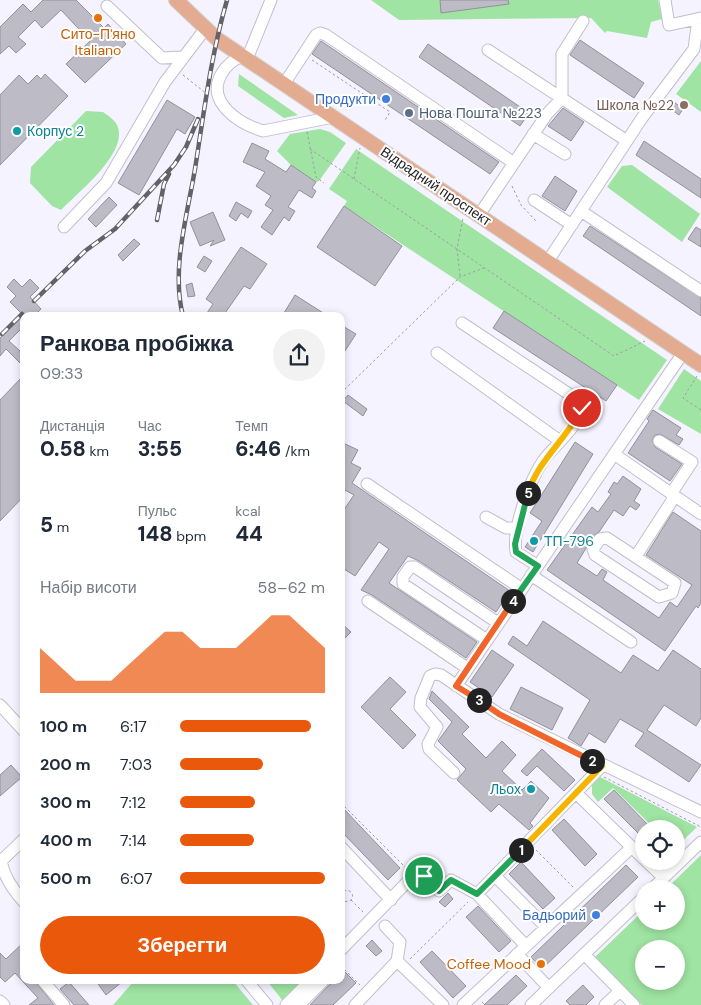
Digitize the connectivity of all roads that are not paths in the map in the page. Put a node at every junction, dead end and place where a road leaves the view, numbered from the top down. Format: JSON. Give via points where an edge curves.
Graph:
{"nodes":[{"id":1,"x":176,"y":0,"type":"edge"},
{"id":2,"x":271,"y":0,"type":"edge"},
{"id":3,"x":664,"y":0,"type":"edge"},
{"id":4,"x":107,"y":6,"type":"dead end"},
{"id":5,"x":699,"y":19,"type":"edge"},
{"id":6,"x":583,"y":21,"type":"dead end"},
{"id":7,"x":205,"y":28,"type":"junction"},
{"id":8,"x":697,"y":48,"type":"edge"},
{"id":9,"x":488,"y":50,"type":"dead end"},
{"id":10,"x":182,"y":57,"type":"junction"},
{"id":11,"x":245,"y":58,"type":"junction"},
{"id":12,"x":284,"y":84,"type":"junction"},
{"id":13,"x":562,"y":98,"type":"junction"},
{"id":14,"x":332,"y":117,"type":"junction"},
{"id":15,"x":533,"y":134,"type":"junction"},
{"id":16,"x":627,"y":141,"type":"junction"},
{"id":17,"x":565,"y":154,"type":"dead end"},
{"id":18,"x":514,"y":163,"type":"junction"},
{"id":19,"x":534,"y":200,"type":"dead end"},
{"id":20,"x":581,"y":210,"type":"junction"},
{"id":21,"x":479,"y":215,"type":"junction"},
{"id":22,"x":572,"y":225,"type":"junction"},
{"id":23,"x":64,"y":227,"type":"dead end"},
{"id":24,"x":548,"y":261,"type":"junction"},
{"id":25,"x":701,"y":291,"type":"edge"},
{"id":26,"x":462,"y":323,"type":"dead end"},
{"id":27,"x":437,"y":353,"type":"dead end"},
{"id":28,"x":683,"y":353,"type":"junction"},
{"id":29,"x":699,"y":370,"type":"edge"},
{"id":30,"x":560,"y":441,"type":"junction"},
{"id":31,"x":659,"y":441,"type":"dead end"},
{"id":32,"x":614,"y":454,"type":"junction"},
{"id":33,"x":367,"y":484,"type":"dead end"},
{"id":34,"x":673,"y":495,"type":"junction"},
{"id":35,"x":701,"y":514,"type":"edge"},
{"id":36,"x":486,"y":517,"type":"dead end"},
{"id":37,"x":518,"y":528,"type":"junction"},
{"id":38,"x":636,"y":556,"type":"junction"},
{"id":39,"x":534,"y":570,"type":"junction"},
{"id":40,"x":522,"y":589,"type":"junction"},
{"id":41,"x":368,"y":601,"type":"dead end"},
{"id":42,"x":498,"y":623,"type":"junction"},
{"id":43,"x":487,"y":640,"type":"junction"},
{"id":44,"x":631,"y":642,"type":"dead end"},
{"id":45,"x":467,"y":668,"type":"junction"},
{"id":46,"x":456,"y":686,"type":"junction"},
{"id":47,"x":0,"y":705,"type":"edge"},
{"id":48,"x":20,"y":726,"type":"edge"},
{"id":49,"x":599,"y":769,"type":"junction"},
{"id":50,"x":454,"y":773,"type":"dead end"},
{"id":51,"x":576,"y":793,"type":"junction"},
{"id":52,"x":701,"y":812,"type":"edge"},
{"id":53,"x":701,"y":842,"type":"edge"},
{"id":54,"x":20,"y":843,"type":"edge"},
{"id":55,"x":632,"y":847,"type":"junction"},
{"id":56,"x":635,"y":850,"type":"edge"},
{"id":57,"x":345,"y":851,"type":"edge"},
{"id":58,"x":656,"y":870,"type":"edge"},
{"id":59,"x":495,"y":876,"type":"junction"},
{"id":60,"x":664,"y":878,"type":"joint"},
{"id":61,"x":477,"y":894,"type":"junction"},
{"id":62,"x":20,"y":898,"type":"edge"},
{"id":63,"x":391,"y":900,"type":"junction"},
{"id":64,"x":635,"y":906,"type":"edge"},
{"id":65,"x":385,"y":926,"type":"dead end"},
{"id":66,"x":546,"y":928,"type":"junction"},
{"id":67,"x":345,"y":946,"type":"edge"},
{"id":68,"x":526,"y":946,"type":"junction"},
{"id":69,"x":517,"y":954,"type":"junction"},
{"id":70,"x":584,"y":954,"type":"junction"},
{"id":71,"x":400,"y":964,"type":"junction"},
{"id":72,"x":46,"y":984,"type":"edge"},
{"id":73,"x":250,"y":984,"type":"edge"},
{"id":74,"x":307,"y":984,"type":"edge"},
{"id":75,"x":320,"y":984,"type":"edge"},
{"id":76,"x":549,"y":988,"type":"junction"},
{"id":77,"x":620,"y":991,"type":"junction"},
{"id":78,"x":0,"y":1001,"type":"edge"},
{"id":79,"x":436,"y":1003,"type":"edge"},
{"id":80,"x":4,"y":1005,"type":"edge"},
{"id":81,"x":64,"y":1005,"type":"edge"},
{"id":82,"x":268,"y":1005,"type":"edge"},
{"id":83,"x":286,"y":1005,"type":"edge"},
{"id":84,"x":299,"y":1005,"type":"edge"},
{"id":85,"x":355,"y":1005,"type":"edge"},
{"id":86,"x":463,"y":1005,"type":"edge"},
{"id":87,"x":531,"y":1005,"type":"edge"},
{"id":88,"x":605,"y":1005,"type":"edge"},
{"id":89,"x":634,"y":1005,"type":"edge"}],
"edges":[{"from":1,"to":7,"type":"main road","name":"Відрадний проспект"},
{"from":2,"to":11,"type":"street"},
{"from":3,"to":5,"type":"street","via":[[669,25]]},
{"from":4,"to":10,"type":"street","via":[[162,58]]},
{"from":5,"to":8,"type":"street"},
{"from":6,"to":13,"type":"street","via":[[562,54]]},
{"from":7,"to":10,"type":"street"},
{"from":7,"to":11,"type":"main road","name":"Відрадний проспект"},
{"from":8,"to":16,"type":"street"},
{"from":9,"to":13,"type":"street"},
{"from":10,"to":23,"type":"street","via":[[106,183]]},
{"from":11,"to":12,"type":"main road","name":"Відрадний проспект"},
{"from":11,"to":14,"type":"street","via":[[229,64],[218,80],[218,97],[232,115],[263,131]]},
{"from":12,"to":14,"type":"main road","name":"Відрадний проспект"},
{"from":12,"to":18,"type":"street","via":[[316,35],[326,35]]},
{"from":13,"to":15,"type":"street"},
{"from":13,"to":16,"type":"street"},
{"from":14,"to":21,"type":"main road","name":"Відрадний проспект"},
{"from":15,"to":17,"type":"street"},
{"from":15,"to":18,"type":"street"},
{"from":16,"to":20,"type":"street"},
{"from":18,"to":21,"type":"street"},
{"from":19,"to":22,"type":"street"},
{"from":20,"to":22,"type":"street"},
{"from":20,"to":25,"type":"street"},
{"from":21,"to":24,"type":"main road","name":"Відрадний проспект"},
{"from":22,"to":24,"type":"street"},
{"from":24,"to":28,"type":"main road","name":"Відрадний проспект"},
{"from":26,"to":30,"type":"street","via":[[578,400],[582,408]]},
{"from":27,"to":30,"type":"street"},
{"from":28,"to":29,"type":"main road","name":"Відрадний проспект"},
{"from":28,"to":32,"type":"street"},
{"from":30,"to":37,"type":"street","via":[[532,479]]},
{"from":31,"to":34,"type":"street","via":[[692,462]]},
{"from":32,"to":34,"type":"street"},
{"from":32,"to":39,"type":"street"},
{"from":33,"to":40,"type":"street"},
{"from":34,"to":35,"type":"street"},
{"from":34,"to":38,"type":"street"},
{"from":36,"to":37,"type":"street","via":[[506,528]]},
{"from":37,"to":39,"type":"street","via":[[516,552]]},
{"from":38,"to":38,"type":"street","via":[[674,583],[672,593],[659,597],[595,555],[593,549],[600,539],[607,538]]},
{"from":39,"to":40,"type":"street"},
{"from":39,"to":44,"type":"street"},
{"from":40,"to":42,"type":"street"},
{"from":41,"to":45,"type":"street"},
{"from":42,"to":43,"type":"street"},
{"from":42,"to":43,"type":"street","via":[[415,566],[410,566],[402,577],[403,584]]},
{"from":43,"to":45,"type":"street"},
{"from":45,"to":46,"type":"street"},
{"from":46,"to":49,"type":"street","via":[[499,714]]},
{"from":46,"to":50,"type":"street","via":[[435,674],[430,676],[420,707],[437,728],[428,744],[429,749]]},
{"from":47,"to":48,"type":"street"},
{"from":49,"to":51,"type":"street"},
{"from":49,"to":52,"type":"street"},
{"from":51,"to":55,"type":"street"},
{"from":51,"to":59,"type":"street"},
{"from":53,"to":60,"type":"street"},
{"from":54,"to":62,"type":"street","via":[[1,861],[3,872]]},
{"from":55,"to":56,"type":"street"},
{"from":55,"to":66,"type":"street"},
{"from":57,"to":63,"type":"street"},
{"from":58,"to":60,"type":"street"},
{"from":59,"to":61,"type":"street"},
{"from":59,"to":66,"type":"street"},
{"from":61,"to":63,"type":"street","via":[[451,880],[439,891],[419,876]]},
{"from":61,"to":68,"type":"street"},
{"from":63,"to":67,"type":"street"},
{"from":64,"to":70,"type":"street"},
{"from":65,"to":71,"type":"street","via":[[400,942]]},
{"from":66,"to":68,"type":"street"},
{"from":68,"to":69,"type":"street"},
{"from":69,"to":76,"type":"street"},
{"from":69,"to":86,"type":"street"},
{"from":70,"to":76,"type":"street"},
{"from":70,"to":77,"type":"street"},
{"from":71,"to":79,"type":"street"},
{"from":71,"to":85,"type":"street"},
{"from":72,"to":81,"type":"street"},
{"from":73,"to":82,"type":"street"},
{"from":74,"to":83,"type":"street"},
{"from":75,"to":84,"type":"street"},
{"from":76,"to":87,"type":"street"},
{"from":77,"to":88,"type":"street"},
{"from":77,"to":89,"type":"street"},
{"from":78,"to":80,"type":"street"}]}
